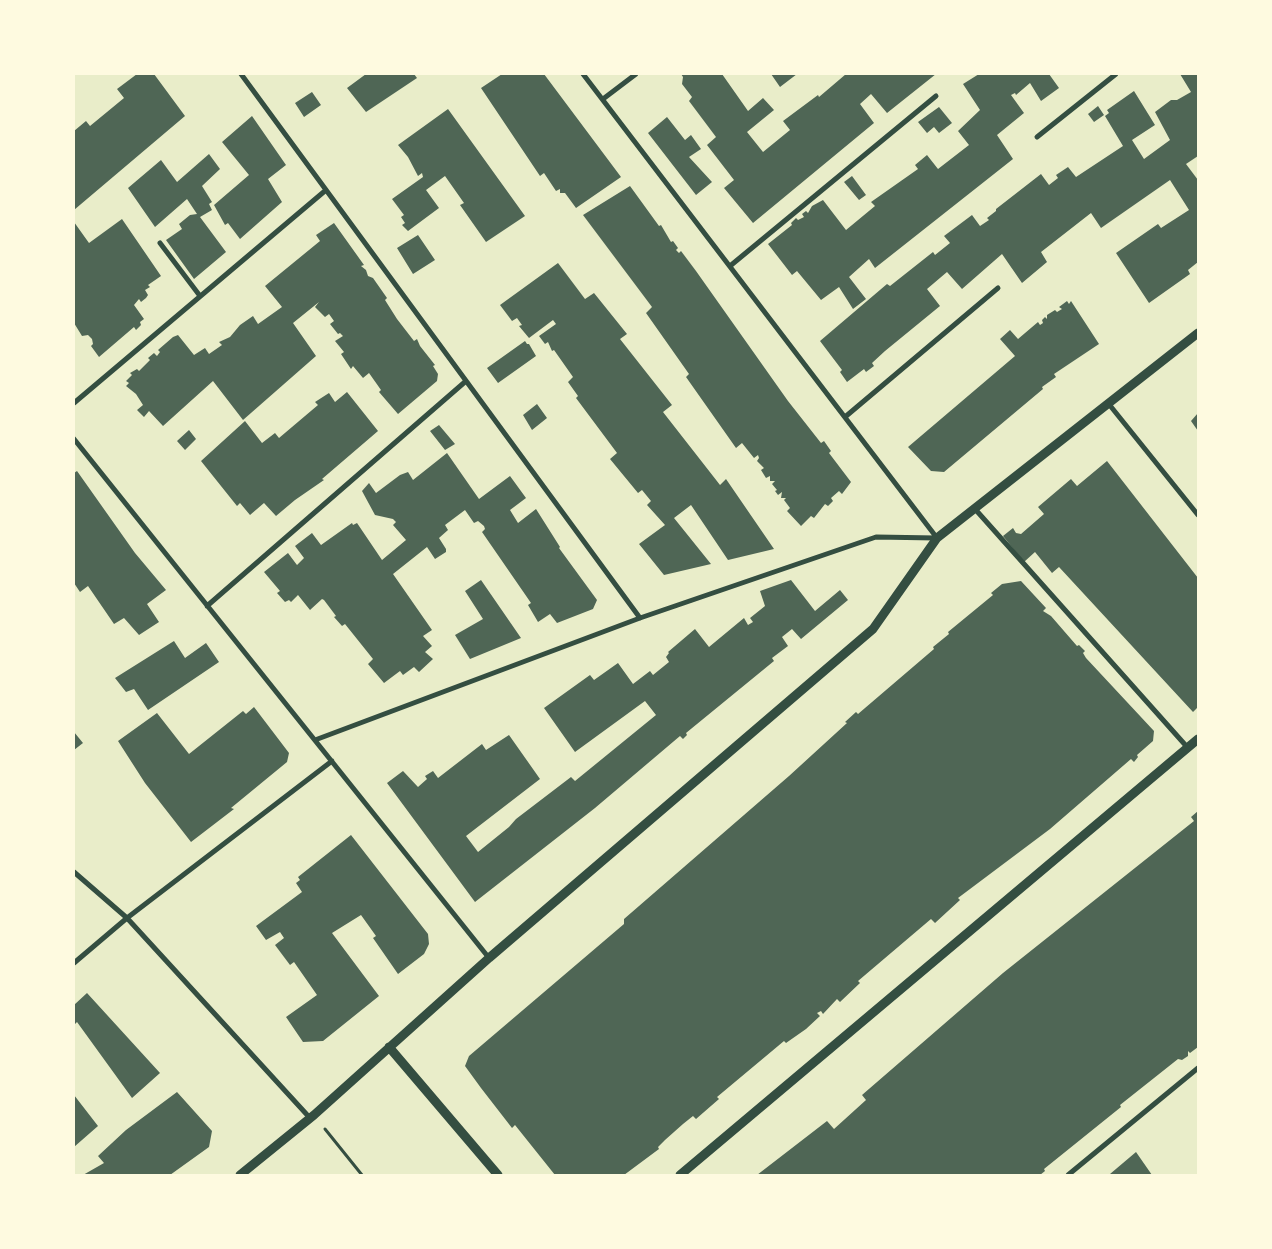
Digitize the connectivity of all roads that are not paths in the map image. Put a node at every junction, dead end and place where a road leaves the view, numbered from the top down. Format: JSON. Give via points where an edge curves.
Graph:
{"nodes":[{"id":1,"x":241,"y":74,"type":"edge"},
{"id":2,"x":583,"y":74,"type":"edge"},
{"id":3,"x":636,"y":74,"type":"edge"},
{"id":4,"x":1116,"y":74,"type":"edge"},
{"id":5,"x":936,"y":96,"type":"dead end"},
{"id":6,"x":603,"y":99,"type":"junction"},
{"id":7,"x":1037,"y":137,"type":"dead end"},
{"id":8,"x":326,"y":190,"type":"junction"},
{"id":9,"x":160,"y":243,"type":"dead end"},
{"id":10,"x":730,"y":266,"type":"junction"},
{"id":11,"x":998,"y":288,"type":"dead end"},
{"id":12,"x":200,"y":296,"type":"junction"},
{"id":13,"x":1198,"y":333,"type":"edge"},
{"id":14,"x":466,"y":382,"type":"junction"},
{"id":15,"x":74,"y":403,"type":"edge"},
{"id":16,"x":1108,"y":403,"type":"junction"},
{"id":17,"x":845,"y":417,"type":"junction"},
{"id":18,"x":74,"y":439,"type":"edge"},
{"id":19,"x":975,"y":509,"type":"junction"},
{"id":20,"x":1198,"y":515,"type":"edge"},
{"id":21,"x":937,"y":538,"type":"junction"},
{"id":22,"x":207,"y":606,"type":"junction"},
{"id":23,"x":640,"y":618,"type":"junction"},
{"id":24,"x":1198,"y":739,"type":"edge"},
{"id":25,"x":315,"y":740,"type":"junction"},
{"id":26,"x":1188,"y":748,"type":"junction"},
{"id":27,"x":332,"y":761,"type":"junction"},
{"id":28,"x":74,"y":872,"type":"edge"},
{"id":29,"x":126,"y":918,"type":"junction"},
{"id":30,"x":489,"y":958,"type":"junction"},
{"id":31,"x":74,"y":963,"type":"edge"},
{"id":32,"x":389,"y":1047,"type":"junction"},
{"id":33,"x":1198,"y":1068,"type":"edge"},
{"id":34,"x":312,"y":1117,"type":"junction"},
{"id":35,"x":240,"y":1175,"type":"edge"},
{"id":36,"x":498,"y":1175,"type":"edge"},
{"id":37,"x":680,"y":1175,"type":"edge"},
{"id":38,"x":1068,"y":1175,"type":"edge"}],
"edges":[{"from":1,"to":8,"type":"street"},
{"from":2,"to":6,"type":"street"},
{"from":3,"to":6,"type":"street"},
{"from":4,"to":7,"type":"street"},
{"from":5,"to":10,"type":"street"},
{"from":6,"to":10,"type":"street"},
{"from":8,"to":12,"type":"street"},
{"from":8,"to":14,"type":"street"},
{"from":9,"to":12,"type":"street"},
{"from":10,"to":17,"type":"street"},
{"from":11,"to":17,"type":"street"},
{"from":12,"to":15,"type":"street"},
{"from":13,"to":16,"type":"street"},
{"from":14,"to":22,"type":"street"},
{"from":14,"to":23,"type":"street"},
{"from":16,"to":19,"type":"street"},
{"from":16,"to":20,"type":"street"},
{"from":17,"to":21,"type":"street"},
{"from":18,"to":22,"type":"street"},
{"from":19,"to":21,"type":"street"},
{"from":19,"to":26,"type":"street"},
{"from":21,"to":23,"type":"street","via":[[876,537]]},
{"from":21,"to":30,"type":"street","via":[[873,629]]},
{"from":22,"to":25,"type":"street"},
{"from":23,"to":25,"type":"street"},
{"from":24,"to":26,"type":"street"},
{"from":25,"to":27,"type":"street"},
{"from":26,"to":37,"type":"street"},
{"from":27,"to":29,"type":"street"},
{"from":27,"to":30,"type":"street"},
{"from":28,"to":29,"type":"street"},
{"from":29,"to":31,"type":"street"},
{"from":29,"to":34,"type":"street"},
{"from":30,"to":32,"type":"street"},
{"from":32,"to":34,"type":"street"},
{"from":32,"to":36,"type":"street"},
{"from":33,"to":38,"type":"street"},
{"from":34,"to":35,"type":"street"}]}
